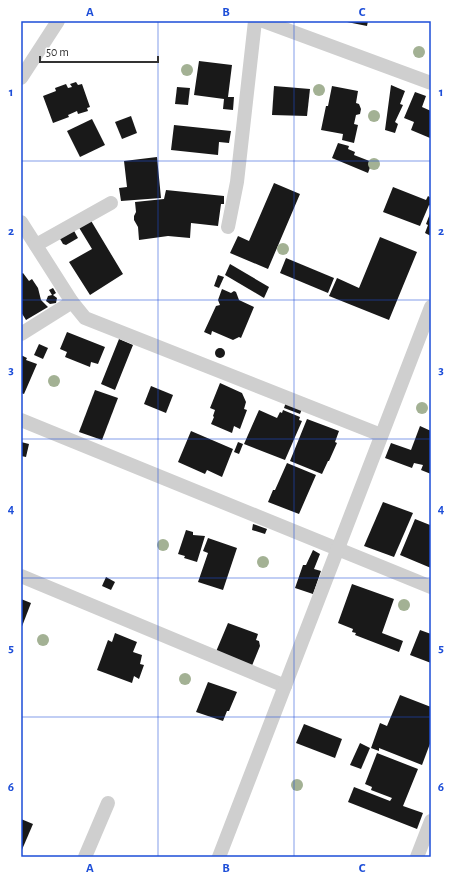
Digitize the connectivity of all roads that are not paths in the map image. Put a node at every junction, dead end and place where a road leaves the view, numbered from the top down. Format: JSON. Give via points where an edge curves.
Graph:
{"nodes":[{"id":1,"x":58,"y":21,"type":"edge"},
{"id":2,"x":255,"y":21,"type":"edge"},
{"id":3,"x":263,"y":21,"type":"edge"},
{"id":4,"x":21,"y":78,"type":"edge"},
{"id":5,"x":431,"y":84,"type":"edge"},
{"id":6,"x":111,"y":203,"type":"dead end"},
{"id":7,"x":21,"y":222,"type":"edge"},
{"id":8,"x":228,"y":227,"type":"dead end"},
{"id":9,"x":36,"y":245,"type":"junction"},
{"id":10,"x":72,"y":302,"type":"junction"},
{"id":11,"x":431,"y":307,"type":"edge"},
{"id":12,"x":21,"y":334,"type":"edge"},
{"id":13,"x":21,"y":420,"type":"edge"},
{"id":14,"x":381,"y":435,"type":"junction"},
{"id":15,"x":338,"y":549,"type":"junction"},
{"id":16,"x":21,"y":576,"type":"edge"},
{"id":17,"x":431,"y":587,"type":"edge"},
{"id":18,"x":285,"y":686,"type":"junction"},
{"id":19,"x":108,"y":803,"type":"dead end"},
{"id":20,"x":431,"y":821,"type":"edge"},
{"id":21,"x":85,"y":857,"type":"edge"},
{"id":22,"x":219,"y":857,"type":"edge"},
{"id":23,"x":416,"y":857,"type":"edge"}],
"edges":[{"from":1,"to":4,"type":"street"},
{"from":2,"to":8,"type":"street","via":[[237,182]]},
{"from":3,"to":5,"type":"street"},
{"from":6,"to":9,"type":"street"},
{"from":7,"to":9,"type":"street"},
{"from":9,"to":10,"type":"street"},
{"from":10,"to":12,"type":"street"},
{"from":10,"to":14,"type":"street","via":[[85,318]]},
{"from":11,"to":14,"type":"street"},
{"from":13,"to":15,"type":"street"},
{"from":14,"to":15,"type":"street"},
{"from":15,"to":17,"type":"street"},
{"from":15,"to":18,"type":"street"},
{"from":16,"to":18,"type":"street"},
{"from":18,"to":22,"type":"street"},
{"from":19,"to":21,"type":"street"},
{"from":20,"to":23,"type":"street"}]}
